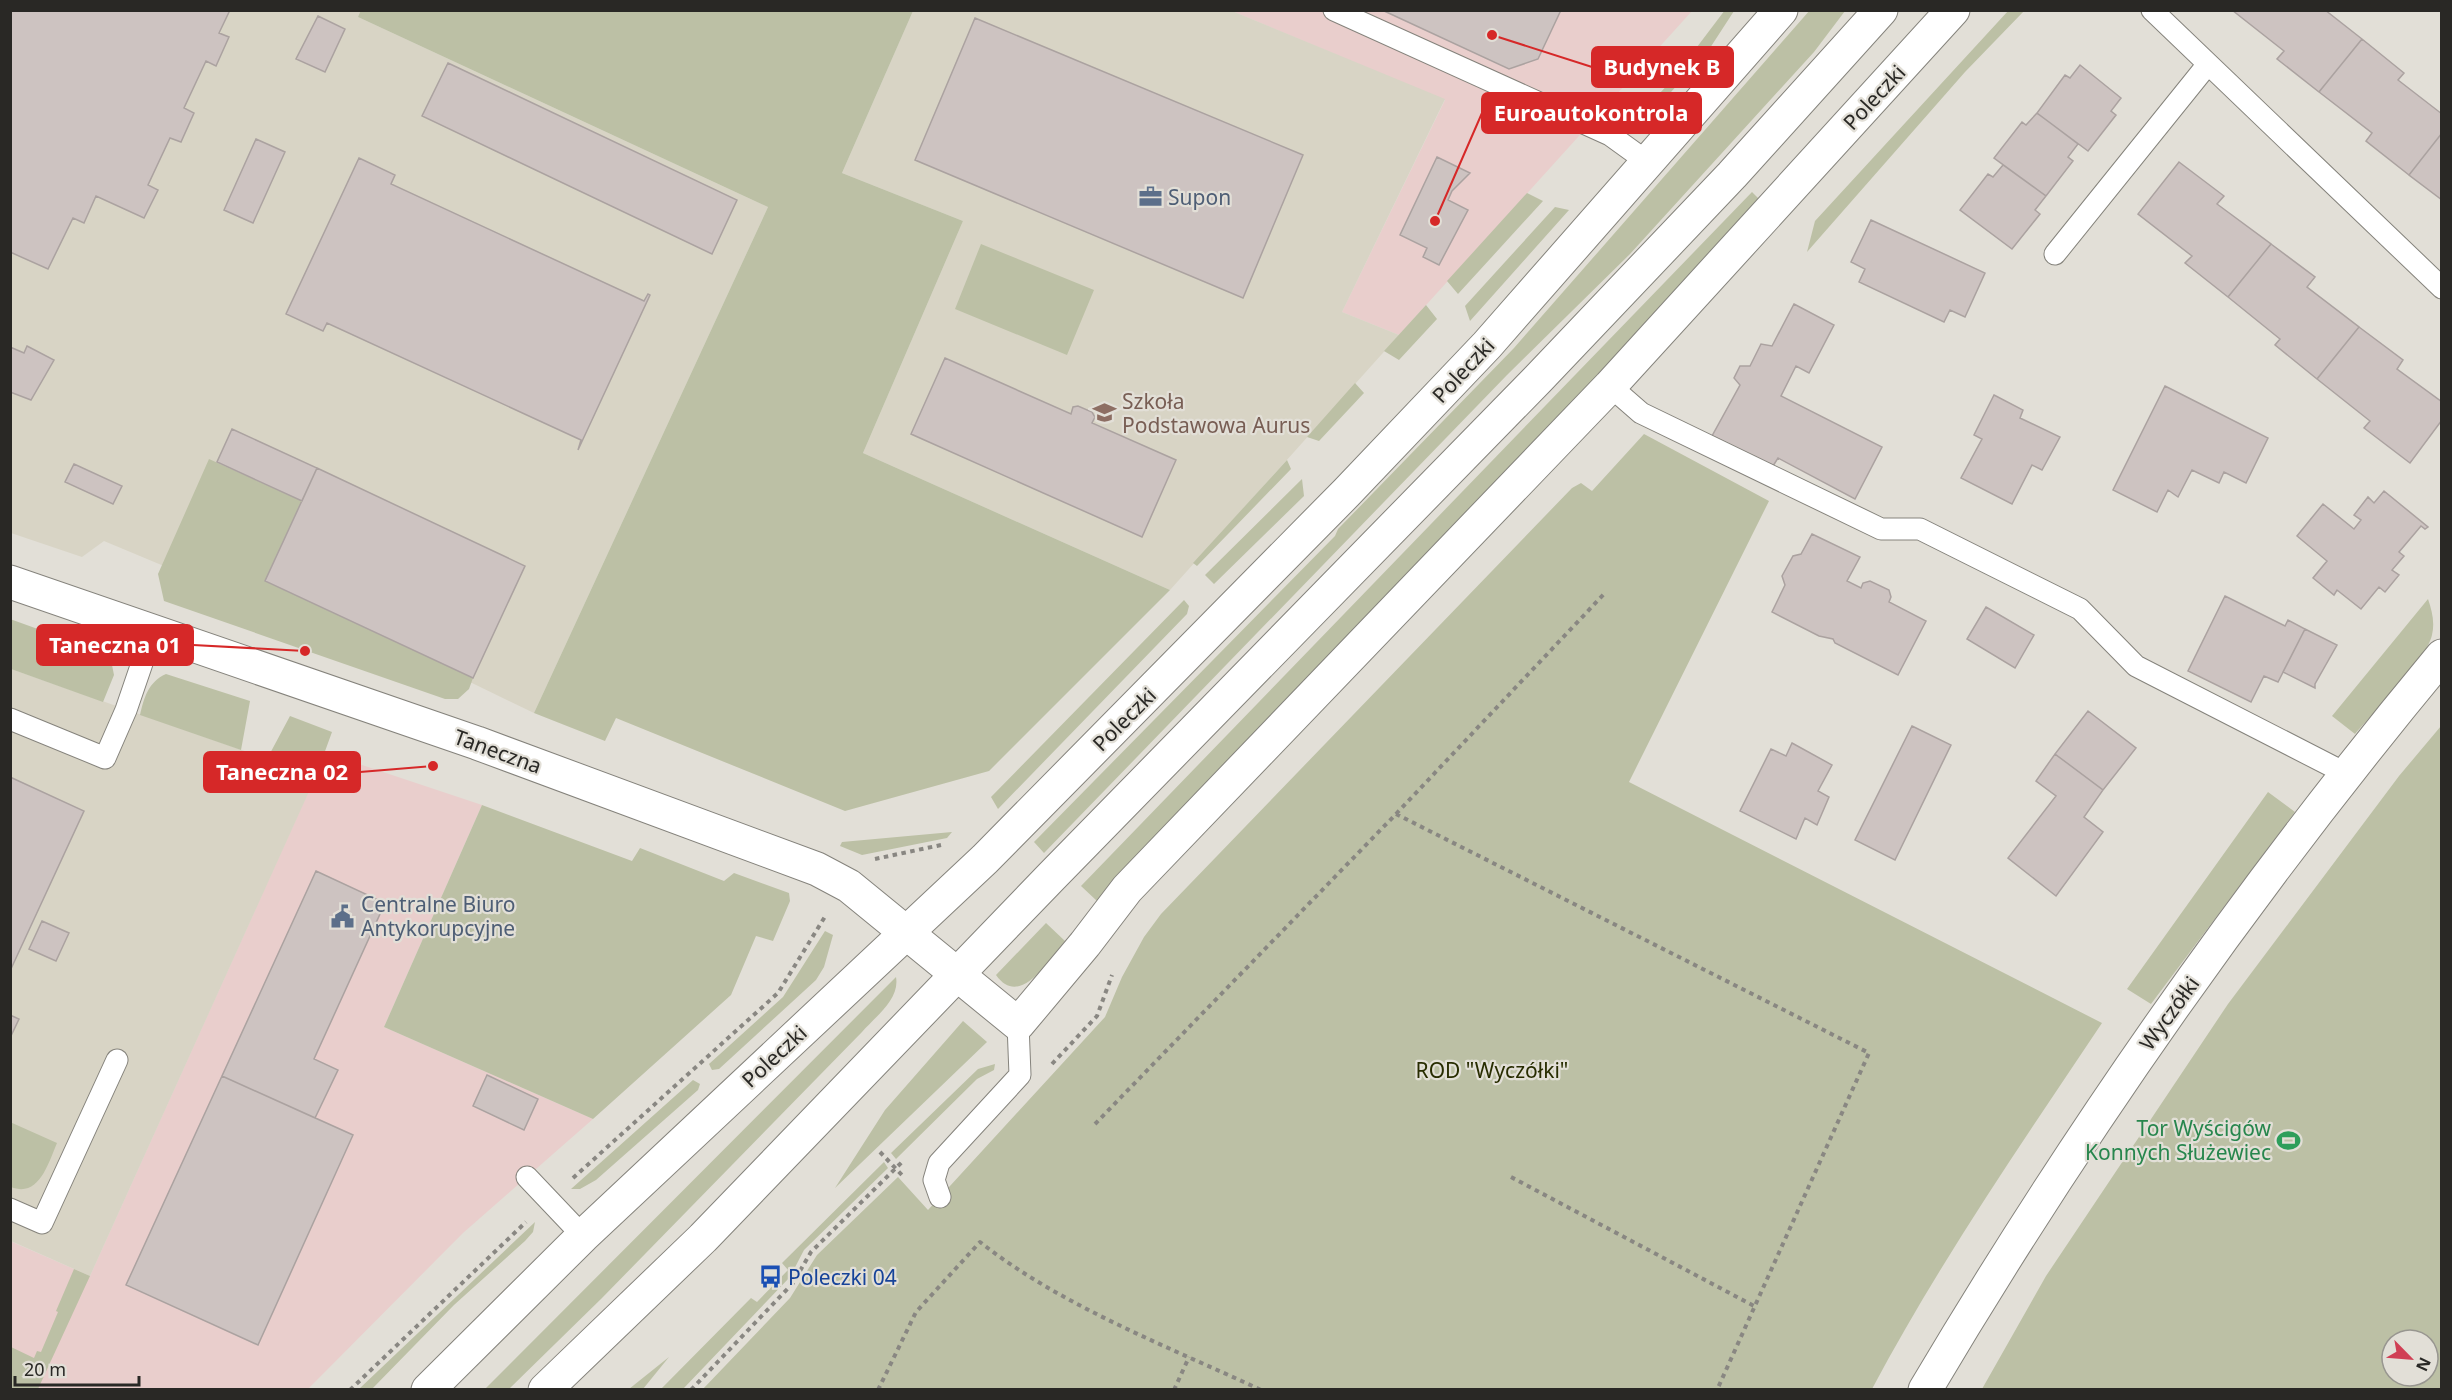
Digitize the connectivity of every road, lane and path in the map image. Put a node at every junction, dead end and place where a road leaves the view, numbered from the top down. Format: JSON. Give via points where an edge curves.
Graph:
{"nodes":[{"id":1,"x":1334,"y":10,"type":"edge"},
{"id":2,"x":1781,"y":10,"type":"edge"},
{"id":3,"x":1881,"y":10,"type":"edge"},
{"id":4,"x":1953,"y":10,"type":"edge"},
{"id":5,"x":2152,"y":10,"type":"edge"},
{"id":6,"x":2208,"y":64,"type":"junction"},
{"id":7,"x":1646,"y":161,"type":"junction"},
{"id":8,"x":2055,"y":254,"type":"dead end"},
{"id":9,"x":2442,"y":288,"type":"edge"},
{"id":10,"x":1610,"y":386,"type":"junction"},
{"id":11,"x":10,"y":582,"type":"edge"},
{"id":12,"x":1604,"y":594,"type":"dead end"},
{"id":13,"x":153,"y":631,"type":"junction"},
{"id":14,"x":2442,"y":656,"type":"edge"},
{"id":15,"x":10,"y":719,"type":"edge"},
{"id":16,"x":2345,"y":773,"type":"junction"},
{"id":17,"x":1395,"y":814,"type":"junction"},
{"id":18,"x":942,"y":845,"type":"dead end"},
{"id":19,"x":868,"y":860,"type":"dead end"},
{"id":20,"x":824,"y":919,"type":"dead end"},
{"id":21,"x":906,"y":931,"type":"junction"},
{"id":22,"x":1114,"y":969,"type":"dead end"},
{"id":23,"x":958,"y":974,"type":"junction"},
{"id":24,"x":1018,"y":1024,"type":"junction"},
{"id":25,"x":117,"y":1060,"type":"dead end"},
{"id":26,"x":1044,"y":1072,"type":"dead end"},
{"id":27,"x":1095,"y":1124,"type":"dead end"},
{"id":28,"x":912,"y":1153,"type":"dead end"},
{"id":29,"x":527,"y":1177,"type":"dead end"},
{"id":30,"x":1511,"y":1178,"type":"dead end"},
{"id":31,"x":940,"y":1197,"type":"dead end"},
{"id":32,"x":550,"y":1198,"type":"junction"},
{"id":33,"x":10,"y":1209,"type":"edge"},
{"id":34,"x":583,"y":1236,"type":"junction"},
{"id":35,"x":1754,"y":1306,"type":"junction"},
{"id":36,"x":1189,"y":1357,"type":"junction"},
{"id":37,"x":350,"y":1389,"type":"edge"},
{"id":38,"x":428,"y":1389,"type":"edge"},
{"id":39,"x":544,"y":1389,"type":"edge"},
{"id":40,"x":691,"y":1389,"type":"edge"},
{"id":41,"x":878,"y":1389,"type":"edge"},
{"id":42,"x":1174,"y":1389,"type":"edge"},
{"id":43,"x":1261,"y":1389,"type":"edge"},
{"id":44,"x":1716,"y":1389,"type":"edge"},
{"id":45,"x":1925,"y":1389,"type":"edge"}],
"edges":[{"from":1,"to":7,"type":"lane","via":[[1610,135]]},
{"from":2,"to":7,"type":"main road","name":"Poleczki"},
{"from":3,"to":23,"type":"main road","via":[[1538,379]]},
{"from":4,"to":10,"type":"main road","name":"Poleczki"},
{"from":5,"to":6,"type":"lane"},
{"from":6,"to":8,"type":"lane"},
{"from":6,"to":9,"type":"lane"},
{"from":7,"to":21,"type":"main road","name":"Poleczki","via":[[1487,345],[1397,440],[1008,836]]},
{"from":10,"to":16,"type":"lane","via":[[1641,413],[1881,529],[1920,529],[2080,609],[2136,666]]},
{"from":10,"to":24,"type":"main road","name":"Poleczki","via":[[1127,889],[1086,945]]},
{"from":11,"to":13,"type":"main road","name":"Taneczna"},
{"from":12,"to":17,"type":"path"},
{"from":13,"to":15,"type":"lane","via":[[126,711],[105,758]]},
{"from":13,"to":21,"type":"main road","name":"Taneczna","via":[[477,743],[817,869],[849,886]]},
{"from":14,"to":16,"type":"main road","name":"Wyczółki"},
{"from":16,"to":45,"type":"main road","name":"Wyczółki","via":[[2119,1081]]},
{"from":17,"to":27,"type":"path"},
{"from":17,"to":35,"type":"path","via":[[1869,1053]]},
{"from":18,"to":19,"type":"path"},
{"from":20,"to":32,"type":"path","via":[[778,993]]},
{"from":21,"to":23,"type":"main road","name":"Taneczna"},
{"from":21,"to":34,"type":"main road","name":"Poleczki"},
{"from":22,"to":26,"type":"path","via":[[1097,1016]]},
{"from":23,"to":24,"type":"main road"},
{"from":23,"to":39,"type":"main road","via":[[703,1238]]},
{"from":24,"to":31,"type":"lane","via":[[1020,1075],[939,1163],[934,1180]]},
{"from":25,"to":33,"type":"lane","via":[[42,1223]]},
{"from":28,"to":40,"type":"path","via":[[811,1252],[793,1283]]},
{"from":29,"to":32,"type":"lane"},
{"from":30,"to":35,"type":"path"},
{"from":32,"to":34,"type":"lane"},
{"from":32,"to":37,"type":"path"},
{"from":34,"to":38,"type":"main road","name":"Poleczki"},
{"from":35,"to":44,"type":"path"},
{"from":36,"to":41,"type":"path","via":[[1014,1269],[980,1242],[916,1312]]},
{"from":36,"to":42,"type":"path"},
{"from":36,"to":43,"type":"path"}]}
